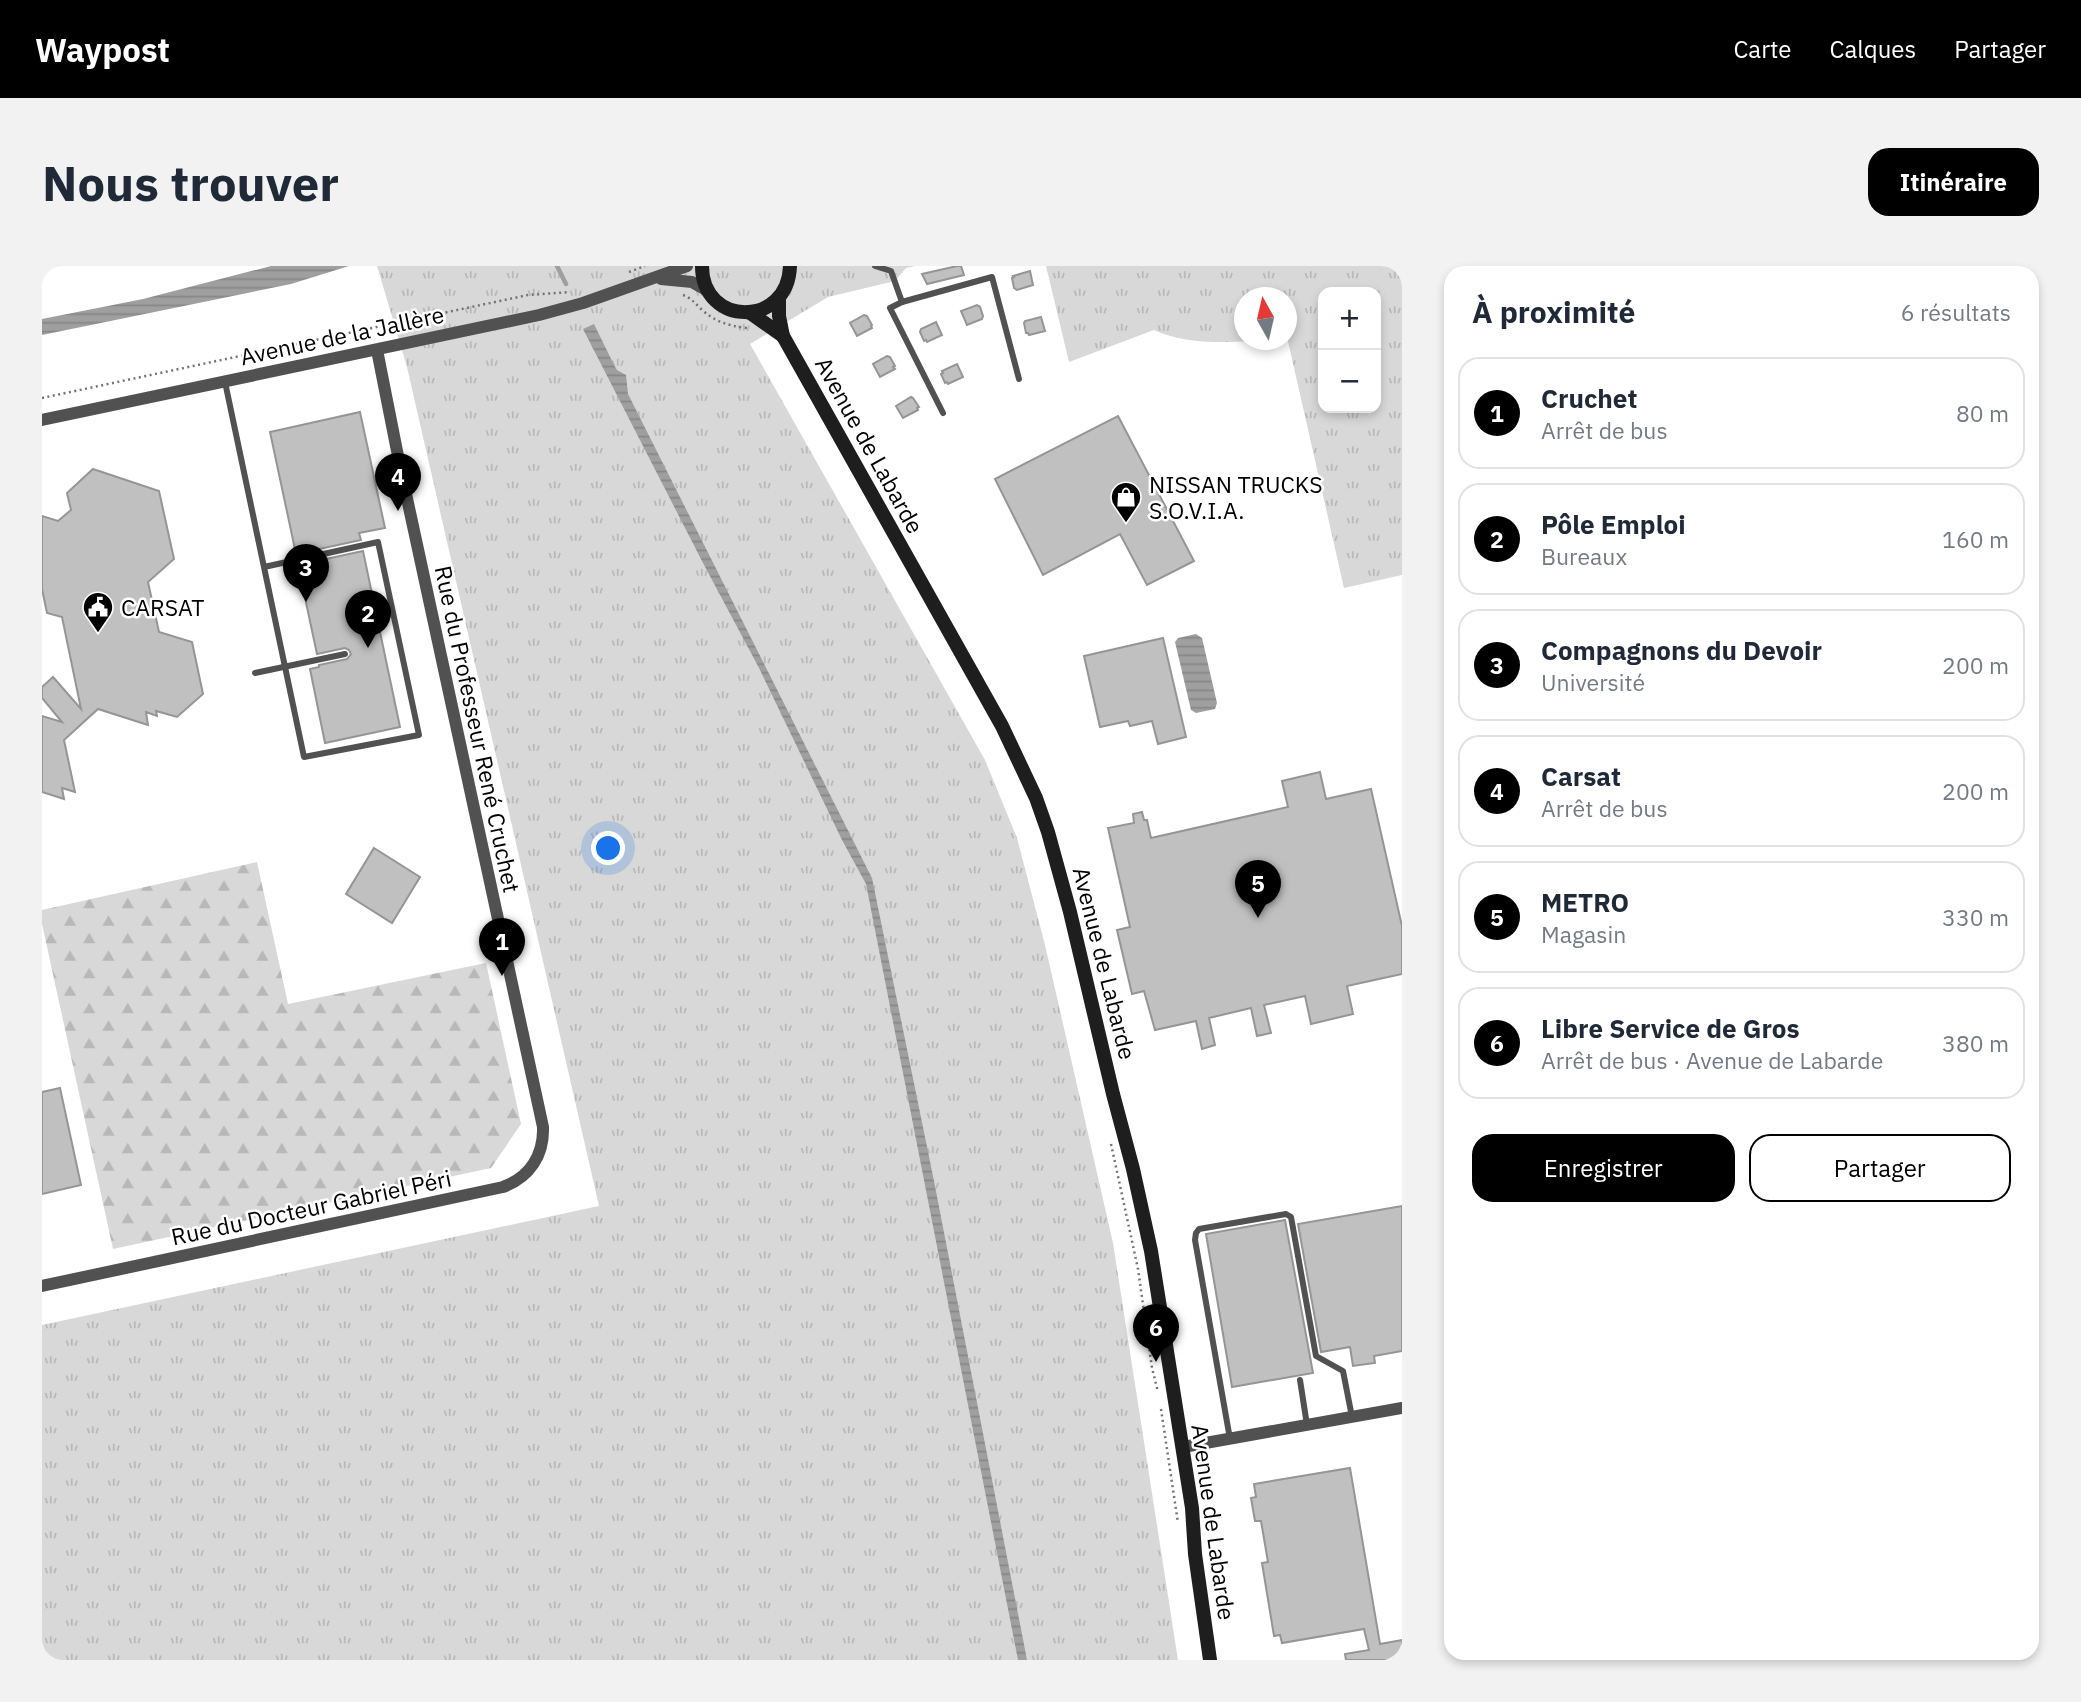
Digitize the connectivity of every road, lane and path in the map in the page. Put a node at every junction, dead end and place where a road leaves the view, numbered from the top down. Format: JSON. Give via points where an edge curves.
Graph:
{"nodes":[{"id":1,"x":645,"y":266,"type":"edge"},
{"id":2,"x":687,"y":266,"type":"edge"},
{"id":3,"x":702,"y":266,"type":"edge"},
{"id":4,"x":790,"y":266,"type":"edge"},
{"id":5,"x":875,"y":266,"type":"edge"},
{"id":6,"x":623,"y":274,"type":"dead end"},
{"id":7,"x":647,"y":280,"type":"junction"},
{"id":8,"x":677,"y":280,"type":"junction"},
{"id":9,"x":579,"y":290,"type":"dead end"},
{"id":10,"x":708,"y":291,"type":"junction"},
{"id":11,"x":779,"y":298,"type":"junction"},
{"id":12,"x":902,"y":302,"type":"junction"},
{"id":13,"x":749,"y":313,"type":"junction"},
{"id":14,"x":748,"y":328,"type":"dead end"},
{"id":15,"x":783,"y":336,"type":"junction"},
{"id":16,"x":377,"y":350,"type":"junction"},
{"id":17,"x":1019,"y":379,"type":"dead end"},
{"id":18,"x":225,"y":382,"type":"junction"},
{"id":19,"x":42,"y":398,"type":"edge"},
{"id":20,"x":943,"y":413,"type":"dead end"},
{"id":21,"x":42,"y":420,"type":"edge"},
{"id":22,"x":264,"y":568,"type":"junction"},
{"id":23,"x":345,"y":654,"type":"dead end"},
{"id":24,"x":285,"y":667,"type":"junction"},
{"id":25,"x":255,"y":673,"type":"dead end"},
{"id":26,"x":541,"y":1117,"type":"joint"},
{"id":27,"x":1108,"y":1133,"type":"dead end"},
{"id":28,"x":42,"y":1286,"type":"edge"},
{"id":29,"x":1300,"y":1380,"type":"dead end"},
{"id":30,"x":1158,"y":1392,"type":"dead end"},
{"id":31,"x":1160,"y":1404,"type":"dead end"},
{"id":32,"x":1402,"y":1408,"type":"edge"},
{"id":33,"x":1352,"y":1417,"type":"junction"},
{"id":34,"x":1307,"y":1425,"type":"junction"},
{"id":35,"x":1230,"y":1439,"type":"junction"},
{"id":36,"x":1183,"y":1447,"type":"junction"},
{"id":37,"x":1179,"y":1533,"type":"dead end"},
{"id":38,"x":1210,"y":1660,"type":"edge"}],
"edges":[{"from":1,"to":6,"type":"path"},
{"from":2,"to":7,"type":"street","name":"Avenue de la Jallère"},
{"from":3,"to":10,"type":"main road"},
{"from":4,"to":11,"type":"main road"},
{"from":5,"to":12,"type":"lane","via":[[891,271]]},
{"from":7,"to":8,"type":"street","name":"Avenue de la Jallère"},
{"from":7,"to":16,"type":"street","name":"Avenue de la Jallère","via":[[539,315]]},
{"from":8,"to":10,"type":"street","name":"Avenue de la Jallère"},
{"from":8,"to":14,"type":"path","via":[[680,293],[711,317]]},
{"from":9,"to":19,"type":"path","via":[[528,295]]},
{"from":10,"to":13,"type":"main road","name":"Avenue de Labarde","via":[[730,310]]},
{"from":11,"to":13,"type":"main road"},
{"from":11,"to":15,"type":"main road","name":"Avenue de Labarde"},
{"from":12,"to":17,"type":"lane","via":[[992,277]]},
{"from":12,"to":20,"type":"lane","via":[[890,308]]},
{"from":13,"to":15,"type":"main road","name":"Avenue de Labarde"},
{"from":15,"to":36,"type":"main road","name":"Avenue de Labarde","via":[[1002,726],[1037,798],[1070,912],[1142,1208]]},
{"from":16,"to":18,"type":"street","name":"Avenue de la Jallère"},
{"from":16,"to":26,"type":"street","name":"Rue du Professeur René Cruchet"},
{"from":18,"to":21,"type":"street","name":"Avenue de la Jallère"},
{"from":18,"to":22,"type":"lane"},
{"from":22,"to":24,"type":"lane"},
{"from":22,"to":24,"type":"lane","via":[[378,542],[419,735],[304,757]]},
{"from":23,"to":24,"type":"lane"},
{"from":24,"to":25,"type":"lane"},
{"from":26,"to":28,"type":"street","name":"Rue du Docteur Gabriel Péri","via":[[542,1146],[535,1163],[522,1178],[503,1187]]},
{"from":27,"to":30,"type":"path","via":[[1138,1269]]},
{"from":29,"to":34,"type":"lane"},
{"from":31,"to":37,"type":"path"},
{"from":32,"to":33,"type":"street"},
{"from":33,"to":34,"type":"street"},
{"from":33,"to":35,"type":"lane","via":[[1343,1371],[1316,1356],[1291,1217],[1286,1214],[1199,1229],[1195,1240]]},
{"from":34,"to":35,"type":"street"},
{"from":35,"to":36,"type":"street"},
{"from":36,"to":38,"type":"main road","name":"Avenue de Labarde"}]}
